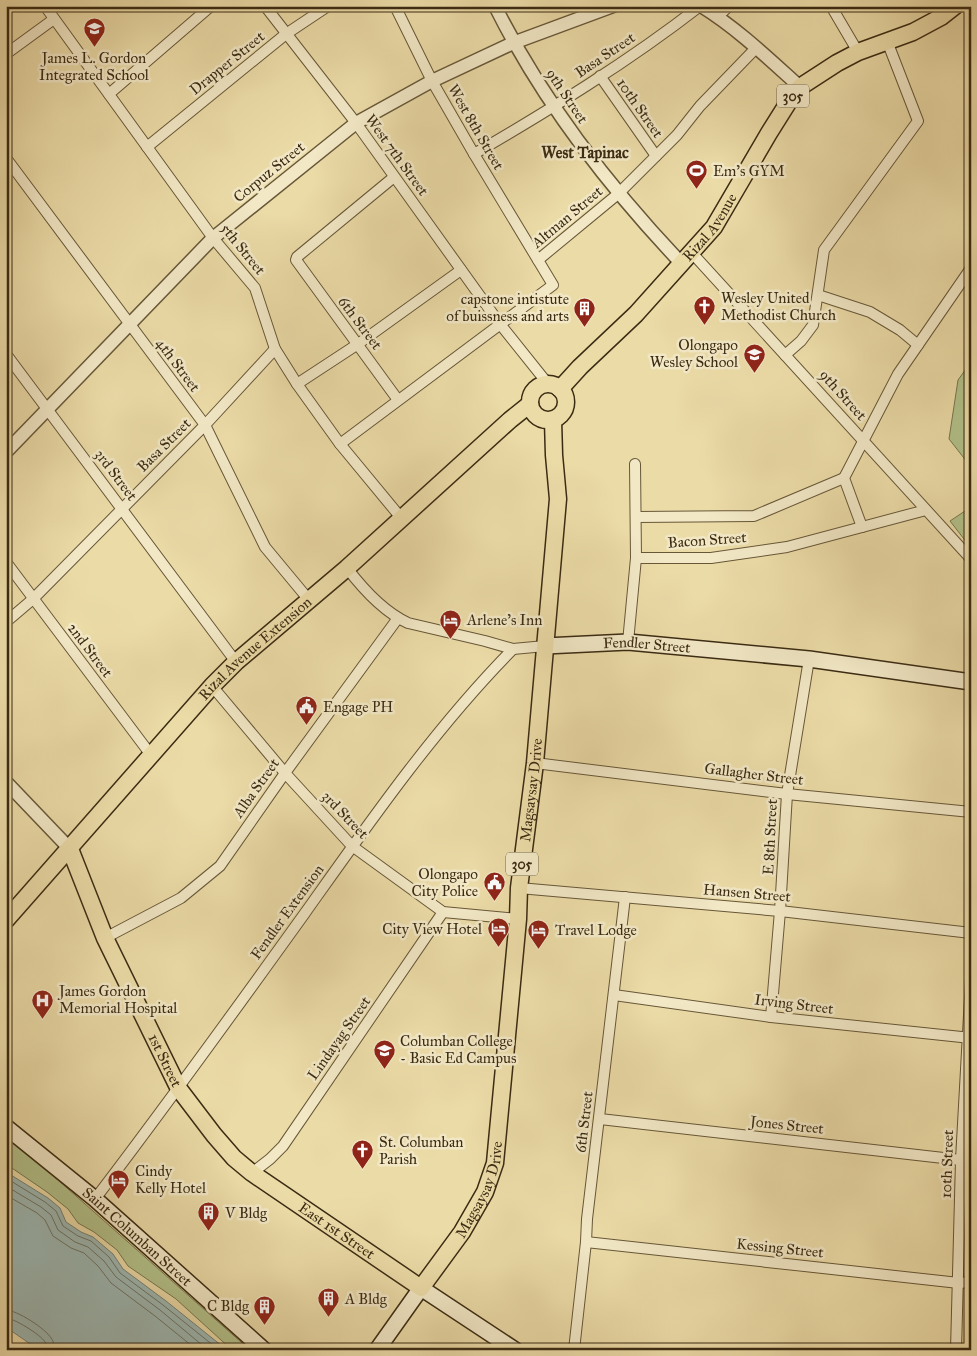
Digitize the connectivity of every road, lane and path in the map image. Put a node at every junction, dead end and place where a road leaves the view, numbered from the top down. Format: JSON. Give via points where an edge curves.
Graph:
{"nodes":[{"id":1,"x":45,"y":6,"type":"edge"},
{"id":2,"x":211,"y":6,"type":"edge"},
{"id":3,"x":265,"y":6,"type":"edge"},
{"id":4,"x":328,"y":6,"type":"edge"},
{"id":5,"x":395,"y":6,"type":"edge"},
{"id":6,"x":495,"y":6,"type":"edge"},
{"id":7,"x":613,"y":6,"type":"edge"},
{"id":8,"x":701,"y":6,"type":"edge"},
{"id":9,"x":729,"y":6,"type":"edge"},
{"id":10,"x":831,"y":6,"type":"edge"},
{"id":11,"x":955,"y":6,"type":"edge"},
{"id":12,"x":718,"y":16,"type":"junction"},
{"id":13,"x":54,"y":19,"type":"junction"},
{"id":14,"x":286,"y":34,"type":"junction"},
{"id":15,"x":887,"y":41,"type":"junction"},
{"id":16,"x":513,"y":43,"type":"junction"},
{"id":17,"x":756,"y":48,"type":"junction"},
{"id":18,"x":858,"y":52,"type":"junction"},
{"id":19,"x":6,"y":54,"type":"edge"},
{"id":20,"x":600,"y":76,"type":"junction"},
{"id":21,"x":432,"y":81,"type":"junction"},
{"id":22,"x":800,"y":87,"type":"junction"},
{"id":23,"x":109,"y":94,"type":"junction"},
{"id":24,"x":554,"y":107,"type":"junction"},
{"id":25,"x":356,"y":123,"type":"junction"},
{"id":26,"x":147,"y":147,"type":"junction"},
{"id":27,"x":474,"y":154,"type":"junction"},
{"id":28,"x":656,"y":156,"type":"junction"},
{"id":29,"x":6,"y":158,"type":"edge"},
{"id":30,"x":394,"y":177,"type":"junction"},
{"id":31,"x":618,"y":194,"type":"junction"},
{"id":32,"x":213,"y":238,"type":"junction"},
{"id":33,"x":687,"y":259,"type":"junction"},
{"id":34,"x":538,"y":260,"type":"junction"},
{"id":35,"x":971,"y":268,"type":"edge"},
{"id":36,"x":461,"y":270,"type":"junction"},
{"id":37,"x":818,"y":295,"type":"junction"},
{"id":38,"x":128,"y":324,"type":"junction"},
{"id":39,"x":500,"y":324,"type":"junction"},
{"id":40,"x":358,"y":344,"type":"junction"},
{"id":41,"x":918,"y":345,"type":"junction"},
{"id":42,"x":275,"y":348,"type":"junction"},
{"id":43,"x":6,"y":354,"type":"edge"},
{"id":44,"x":785,"y":355,"type":"junction"},
{"id":45,"x":297,"y":384,"type":"junction"},
{"id":46,"x":554,"y":387,"type":"junction"},
{"id":47,"x":398,"y":400,"type":"junction"},
{"id":48,"x":530,"y":404,"type":"junction"},
{"id":49,"x":47,"y":408,"type":"junction"},
{"id":50,"x":553,"y":420,"type":"junction"},
{"id":51,"x":205,"y":425,"type":"junction"},
{"id":52,"x":863,"y":440,"type":"junction"},
{"id":53,"x":340,"y":444,"type":"junction"},
{"id":54,"x":6,"y":452,"type":"edge"},
{"id":55,"x":635,"y":464,"type":"dead end"},
{"id":56,"x":844,"y":478,"type":"junction"},
{"id":57,"x":122,"y":509,"type":"junction"},
{"id":58,"x":926,"y":510,"type":"junction"},
{"id":59,"x":637,"y":517,"type":"junction"},
{"id":60,"x":402,"y":519,"type":"junction"},
{"id":61,"x":862,"y":526,"type":"junction"},
{"id":62,"x":636,"y":558,"type":"junction"},
{"id":63,"x":971,"y":559,"type":"edge"},
{"id":64,"x":6,"y":562,"type":"edge"},
{"id":65,"x":347,"y":568,"type":"junction"},
{"id":66,"x":33,"y":598,"type":"junction"},
{"id":67,"x":309,"y":600,"type":"junction"},
{"id":68,"x":398,"y":618,"type":"junction"},
{"id":69,"x":6,"y":622,"type":"edge"},
{"id":70,"x":628,"y":642,"type":"junction"},
{"id":71,"x":545,"y":646,"type":"junction"},
{"id":72,"x":513,"y":649,"type":"junction"},
{"id":73,"x":810,"y":660,"type":"junction"},
{"id":74,"x":236,"y":662,"type":"junction"},
{"id":75,"x":971,"y":682,"type":"edge"},
{"id":76,"x":212,"y":686,"type":"junction"},
{"id":77,"x":151,"y":756,"type":"junction"},
{"id":78,"x":535,"y":763,"type":"junction"},
{"id":79,"x":285,"y":773,"type":"junction"},
{"id":80,"x":6,"y":782,"type":"edge"},
{"id":81,"x":787,"y":794,"type":"junction"},
{"id":82,"x":971,"y":812,"type":"edge"},
{"id":83,"x":352,"y":846,"type":"junction"},
{"id":84,"x":70,"y":848,"type":"junction"},
{"id":85,"x":520,"y":888,"type":"junction"},
{"id":86,"x":625,"y":897,"type":"junction"},
{"id":87,"x":780,"y":911,"type":"junction"},
{"id":88,"x":443,"y":912,"type":"junction"},
{"id":89,"x":518,"y":919,"type":"junction"},
{"id":90,"x":6,"y":920,"type":"edge"},
{"id":91,"x":971,"y":932,"type":"edge"},
{"id":92,"x":105,"y":938,"type":"junction"},
{"id":93,"x":971,"y":979,"type":"edge"},
{"id":94,"x":614,"y":995,"type":"junction"},
{"id":95,"x":771,"y":1017,"type":"junction"},
{"id":96,"x":969,"y":1038,"type":"edge"},
{"id":97,"x":179,"y":1089,"type":"junction"},
{"id":98,"x":600,"y":1119,"type":"junction"},
{"id":99,"x":6,"y":1127,"type":"edge"},
{"id":100,"x":966,"y":1160,"type":"edge"},
{"id":101,"x":252,"y":1174,"type":"junction"},
{"id":102,"x":95,"y":1199,"type":"junction"},
{"id":103,"x":586,"y":1242,"type":"junction"},
{"id":104,"x":971,"y":1282,"type":"edge"},
{"id":105,"x":959,"y":1283,"type":"junction"},
{"id":106,"x":421,"y":1288,"type":"junction"},
{"id":107,"x":264,"y":1350,"type":"edge"},
{"id":108,"x":377,"y":1350,"type":"edge"},
{"id":109,"x":515,"y":1350,"type":"edge"},
{"id":110,"x":574,"y":1350,"type":"edge"},
{"id":111,"x":956,"y":1350,"type":"edge"}],
"edges":[{"from":1,"to":13,"type":"street","name":"5th Street"},
{"from":2,"to":23,"type":"street"},
{"from":3,"to":14,"type":"street","name":"West 7th Street"},
{"from":4,"to":14,"type":"street","name":"Drapper Street"},
{"from":5,"to":21,"type":"street","name":"West 8th Street"},
{"from":6,"to":16,"type":"street","name":"9th Street"},
{"from":7,"to":16,"type":"street","name":"Corpuz Street"},
{"from":8,"to":12,"type":"street"},
{"from":8,"to":20,"type":"street","name":"Basa Street"},
{"from":9,"to":12,"type":"street"},
{"from":10,"to":18,"type":"street"},
{"from":11,"to":15,"type":"main road","name":"Rizal Avenue","number":"305","via":[[913,32]]},
{"from":12,"to":17,"type":"street"},
{"from":13,"to":19,"type":"street"},
{"from":13,"to":23,"type":"street","name":"5th Street"},
{"from":14,"to":25,"type":"street","name":"West 7th Street"},
{"from":14,"to":26,"type":"street","name":"Drapper Street"},
{"from":15,"to":18,"type":"main road","name":"Rizal Avenue","number":"305"},
{"from":15,"to":37,"type":"street","via":[[918,121],[824,250]]},
{"from":16,"to":21,"type":"street","name":"Corpuz Street"},
{"from":16,"to":24,"type":"street","name":"9th Street"},
{"from":17,"to":22,"type":"street"},
{"from":17,"to":28,"type":"street","name":"Altman Street"},
{"from":18,"to":22,"type":"main road","name":"Rizal Avenue","number":"305"},
{"from":20,"to":24,"type":"street","name":"Basa Street"},
{"from":20,"to":28,"type":"street","name":"10th Street"},
{"from":21,"to":25,"type":"street","name":"Corpuz Street"},
{"from":21,"to":27,"type":"street","name":"West 8th Street"},
{"from":22,"to":33,"type":"main road","name":"Rizal Avenue","number":"305","via":[[769,133],[714,228]]},
{"from":23,"to":26,"type":"street","name":"5th Street"},
{"from":24,"to":27,"type":"street","name":"Basa Street"},
{"from":24,"to":31,"type":"street","name":"9th Street"},
{"from":25,"to":30,"type":"street","name":"West 7th Street"},
{"from":25,"to":32,"type":"street","name":"Corpuz Street"},
{"from":26,"to":32,"type":"street","name":"5th Street"},
{"from":27,"to":34,"type":"street","name":"West 8th Street"},
{"from":28,"to":31,"type":"street","name":"Altman Street"},
{"from":29,"to":38,"type":"street","name":"4th Street"},
{"from":30,"to":36,"type":"street","name":"West 7th Street"},
{"from":30,"to":40,"type":"street","name":"6th Street","via":[[297,257],[296,262]]},
{"from":31,"to":33,"type":"street","name":"9th Street"},
{"from":31,"to":34,"type":"street","name":"Altman Street"},
{"from":32,"to":38,"type":"street","name":"Corpuz Street"},
{"from":32,"to":42,"type":"street","name":"5th Street","via":[[255,288]]},
{"from":33,"to":44,"type":"street","name":"9th Street"},
{"from":33,"to":46,"type":"main road","name":"Rizal Avenue","number":"305","via":[[636,314]]},
{"from":34,"to":39,"type":"street","name":"Altman Street","via":[[553,285]]},
{"from":35,"to":41,"type":"street"},
{"from":36,"to":39,"type":"street","name":"West 7th Street"},
{"from":36,"to":40,"type":"street"},
{"from":37,"to":41,"type":"street","via":[[870,312]]},
{"from":37,"to":44,"type":"street","via":[[813,325]]},
{"from":38,"to":49,"type":"street","name":"Corpuz Street"},
{"from":38,"to":51,"type":"street","name":"4th Street"},
{"from":39,"to":46,"type":"street","name":"West 7th Street"},
{"from":39,"to":47,"type":"street","name":"Altman Street"},
{"from":40,"to":45,"type":"street"},
{"from":40,"to":47,"type":"street","name":"6th Street"},
{"from":41,"to":52,"type":"street","via":[[898,374]]},
{"from":42,"to":45,"type":"street","name":"5th Street"},
{"from":42,"to":51,"type":"street","name":"Basa Street"},
{"from":43,"to":49,"type":"street","name":"3rd Street"},
{"from":44,"to":52,"type":"street","name":"9th Street"},
{"from":45,"to":53,"type":"street","name":"5th Street"},
{"from":46,"to":48,"type":"main road","number":"305","via":[[537,388]]},
{"from":46,"to":50,"type":"main road","via":[[566,399],[564,409]]},
{"from":47,"to":53,"type":"street","name":"Altman Street"},
{"from":48,"to":50,"type":"main road","via":[[542,420]]},
{"from":48,"to":60,"type":"main road","name":"Rizal Avenue Extension"},
{"from":49,"to":54,"type":"street","name":"Corpuz Street"},
{"from":49,"to":57,"type":"street","name":"3rd Street"},
{"from":50,"to":71,"type":"main road","name":"Magsaysay Drive","number":"305","via":[[558,499]]},
{"from":51,"to":57,"type":"street","name":"Basa Street"},
{"from":51,"to":67,"type":"street","name":"4th Street","via":[[265,546]]},
{"from":52,"to":56,"type":"street"},
{"from":52,"to":58,"type":"street","name":"9th Street"},
{"from":53,"to":60,"type":"street","name":"5th Street"},
{"from":55,"to":59,"type":"street"},
{"from":56,"to":59,"type":"street","name":"Bacon Street","via":[[754,516]]},
{"from":56,"to":61,"type":"street"},
{"from":57,"to":66,"type":"street","name":"Basa Street"},
{"from":57,"to":74,"type":"street","name":"3rd Street"},
{"from":58,"to":61,"type":"street","name":"Bacon Street"},
{"from":58,"to":63,"type":"street","name":"9th Street"},
{"from":59,"to":62,"type":"street"},
{"from":60,"to":65,"type":"main road","name":"Rizal Avenue Extension"},
{"from":61,"to":62,"type":"street","name":"Bacon Street","via":[[787,547],[711,558]]},
{"from":62,"to":70,"type":"street"},
{"from":64,"to":66,"type":"street","name":"2nd Street"},
{"from":65,"to":67,"type":"main road","name":"Rizal Avenue Extension"},
{"from":65,"to":68,"type":"street","name":"Fendler Street","via":[[379,604]]},
{"from":66,"to":69,"type":"street","name":"Basa Street"},
{"from":66,"to":77,"type":"street","name":"2nd Street"},
{"from":67,"to":74,"type":"main road","name":"Rizal Avenue Extension"},
{"from":68,"to":72,"type":"street","name":"Fendler Street"},
{"from":68,"to":79,"type":"street","name":"Alba Street"},
{"from":70,"to":71,"type":"main road","name":"Fendler Street"},
{"from":70,"to":73,"type":"main road","name":"Fendler Street"},
{"from":71,"to":72,"type":"street","name":"Fendler Street"},
{"from":71,"to":78,"type":"main road","name":"Magsaysay Drive","number":"305"},
{"from":72,"to":83,"type":"street","name":"Fendler Extension","via":[[447,722]]},
{"from":73,"to":75,"type":"main road","name":"Fendler Street"},
{"from":73,"to":81,"type":"street","name":"E 8th Street"},
{"from":74,"to":76,"type":"main road","name":"Rizal Avenue Extension"},
{"from":76,"to":77,"type":"main road","name":"Rizal Avenue Extension"},
{"from":76,"to":79,"type":"street","name":"3rd Street"},
{"from":77,"to":84,"type":"main road","name":"Rizal Avenue Extension"},
{"from":78,"to":81,"type":"street","name":"Gallagher Street"},
{"from":78,"to":85,"type":"main road","name":"Magsaysay Drive","number":"305"},
{"from":79,"to":83,"type":"street","name":"3rd Street"},
{"from":79,"to":92,"type":"street","name":"Alba Street","via":[[211,875],[181,898]]},
{"from":80,"to":84,"type":"street"},
{"from":81,"to":82,"type":"street","name":"Gallagher Street"},
{"from":81,"to":87,"type":"street","name":"E 8th Street"},
{"from":83,"to":88,"type":"street","name":"3rd Street"},
{"from":83,"to":97,"type":"street","name":"Fendler Extension"},
{"from":84,"to":90,"type":"main road","name":"Rizal Avenue Extension"},
{"from":84,"to":92,"type":"main road","name":"1st Street"},
{"from":85,"to":86,"type":"street","name":"Hansen Street"},
{"from":85,"to":89,"type":"main road","name":"Magsaysay Drive","number":"305"},
{"from":86,"to":87,"type":"street","name":"Hansen Street"},
{"from":86,"to":94,"type":"street","name":"6th Street"},
{"from":87,"to":91,"type":"street","name":"Hansen Street"},
{"from":87,"to":95,"type":"street","name":"E 8th Street"},
{"from":88,"to":89,"type":"street"},
{"from":88,"to":101,"type":"street","name":"Lindayag Street","via":[[283,1146]]},
{"from":89,"to":106,"type":"main road","name":"Magsaysay Drive","number":"305","via":[[495,1163],[485,1192],[462,1232]]},
{"from":92,"to":97,"type":"main road","name":"1st Street"},
{"from":93,"to":96,"type":"street","name":"10th Street"},
{"from":94,"to":95,"type":"street","name":"Irving Street"},
{"from":94,"to":98,"type":"street","name":"6th Street"},
{"from":95,"to":96,"type":"street","name":"Irving Street"},
{"from":96,"to":100,"type":"street","name":"10th Street"},
{"from":97,"to":101,"type":"main road","name":"1st Street","via":[[214,1135]]},
{"from":97,"to":102,"type":"street","name":"Fendler Extension"},
{"from":98,"to":100,"type":"street","name":"Jones Street"},
{"from":98,"to":103,"type":"street","name":"6th Street"},
{"from":99,"to":102,"type":"main road","name":"Saint Columban Street"},
{"from":100,"to":105,"type":"street","name":"10th Street"},
{"from":101,"to":106,"type":"main road","name":"East 1st Street"},
{"from":102,"to":107,"type":"main road","name":"Saint Columban Street"},
{"from":103,"to":105,"type":"street","name":"Kessing Street"},
{"from":103,"to":110,"type":"street","name":"6th Street"},
{"from":104,"to":105,"type":"street","name":"Kessing Street"},
{"from":105,"to":111,"type":"street","name":"10th Street"},
{"from":106,"to":108,"type":"main road","number":"305"},
{"from":106,"to":109,"type":"main road"}]}
